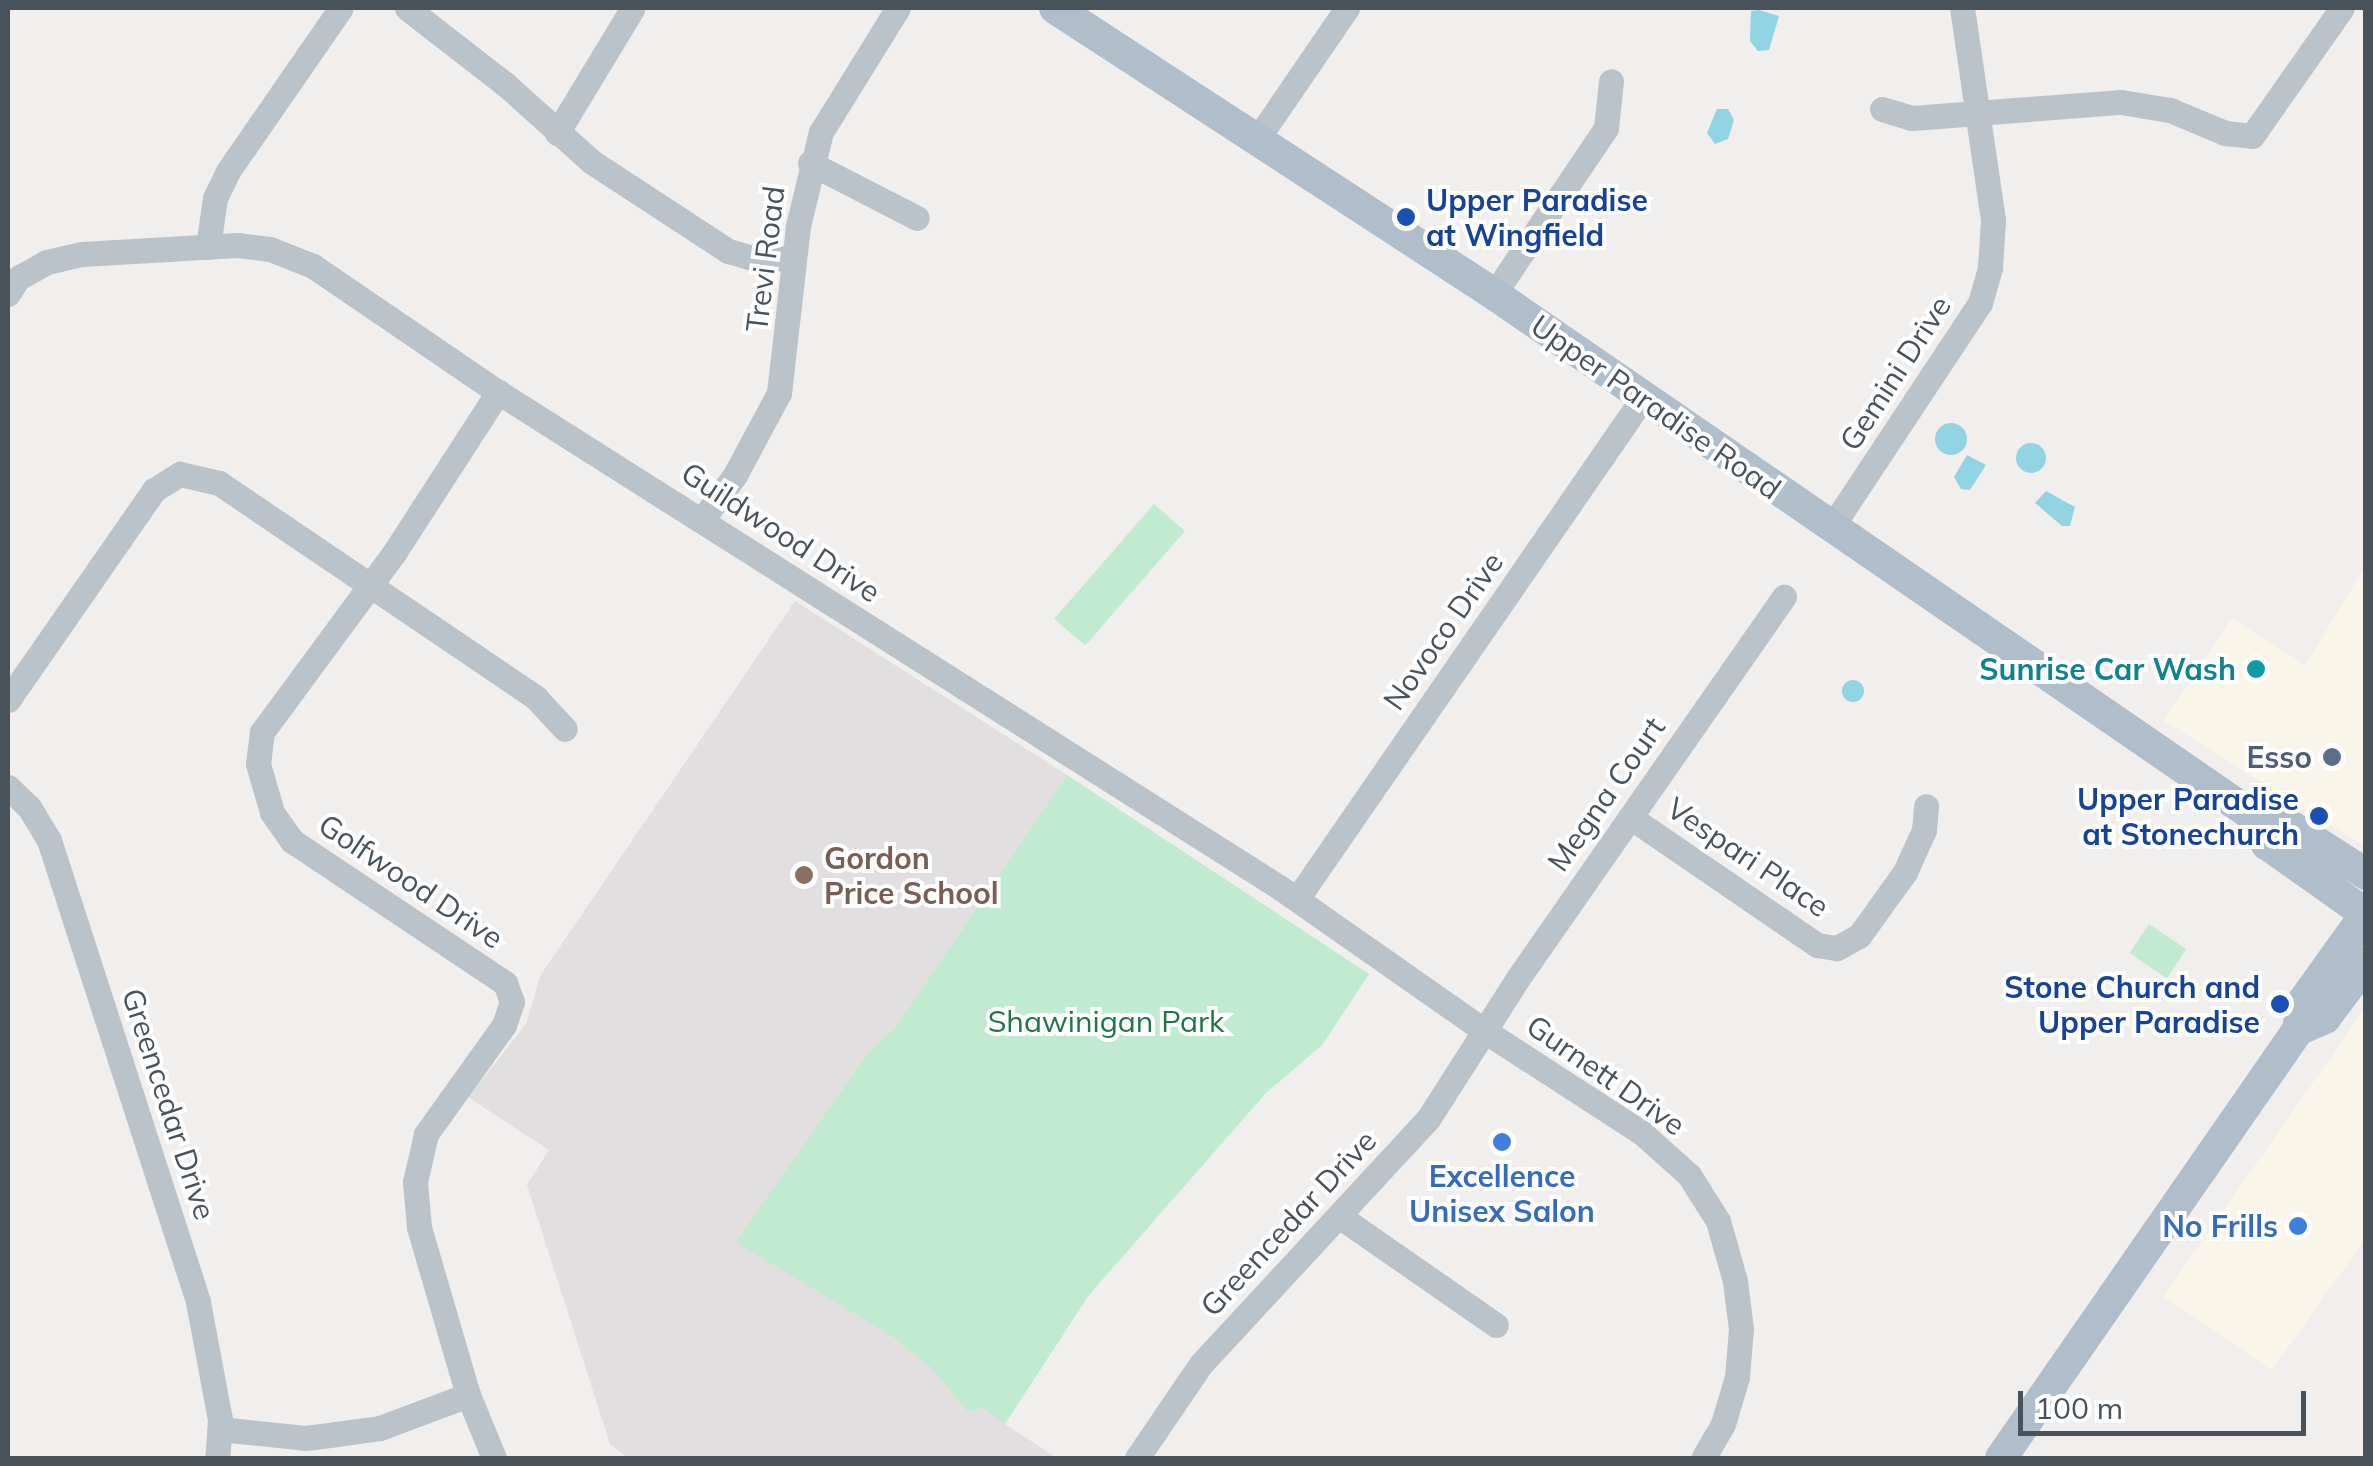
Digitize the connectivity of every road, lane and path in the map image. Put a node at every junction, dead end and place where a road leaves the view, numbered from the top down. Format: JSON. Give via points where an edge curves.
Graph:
{"nodes":[{"id":1,"x":341,"y":8,"type":"edge"},
{"id":2,"x":407,"y":8,"type":"edge"},
{"id":3,"x":898,"y":8,"type":"edge"},
{"id":4,"x":1055,"y":8,"type":"edge"},
{"id":5,"x":1347,"y":8,"type":"edge"},
{"id":6,"x":1962,"y":8,"type":"edge"},
{"id":7,"x":2342,"y":8,"type":"edge"},
{"id":8,"x":632,"y":9,"type":"edge"},
{"id":9,"x":442,"y":18,"type":"edge"},
{"id":10,"x":1611,"y":81,"type":"dead end"},
{"id":11,"x":1882,"y":108,"type":"dead end"},
{"id":12,"x":1977,"y":113,"type":"junction"},
{"id":13,"x":557,"y":133,"type":"junction"},
{"id":14,"x":1258,"y":138,"type":"junction"},
{"id":15,"x":810,"y":163,"type":"junction"},
{"id":16,"x":917,"y":218,"type":"dead end"},
{"id":17,"x":208,"y":247,"type":"junction"},
{"id":18,"x":794,"y":259,"type":"junction"},
{"id":19,"x":8,"y":294,"type":"edge"},
{"id":20,"x":1494,"y":294,"type":"junction"},
{"id":21,"x":498,"y":392,"type":"junction"},
{"id":22,"x":1642,"y":398,"type":"junction"},
{"id":23,"x":702,"y":520,"type":"junction"},
{"id":24,"x":1831,"y":528,"type":"junction"},
{"id":25,"x":369,"y":585,"type":"junction"},
{"id":26,"x":1784,"y":596,"type":"dead end"},
{"id":27,"x":8,"y":700,"type":"edge"},
{"id":28,"x":565,"y":729,"type":"dead end"},
{"id":29,"x":8,"y":787,"type":"edge"},
{"id":30,"x":1926,"y":806,"type":"dead end"},
{"id":31,"x":2252,"y":815,"type":"junction"},
{"id":32,"x":1630,"y":817,"type":"junction"},
{"id":33,"x":2366,"y":874,"type":"edge"},
{"id":34,"x":1296,"y":899,"type":"junction"},
{"id":35,"x":2365,"y":914,"type":"edge"},
{"id":36,"x":2366,"y":963,"type":"edge"},
{"id":37,"x":1483,"y":1030,"type":"junction"},
{"id":38,"x":2298,"y":1030,"type":"junction"},
{"id":39,"x":1339,"y":1216,"type":"junction"},
{"id":40,"x":1496,"y":1325,"type":"dead end"},
{"id":41,"x":468,"y":1395,"type":"junction"},
{"id":42,"x":220,"y":1429,"type":"junction"},
{"id":43,"x":217,"y":1458,"type":"edge"},
{"id":44,"x":494,"y":1458,"type":"edge"},
{"id":45,"x":1137,"y":1458,"type":"edge"},
{"id":46,"x":1704,"y":1458,"type":"edge"},
{"id":47,"x":2001,"y":1458,"type":"edge"}],
"edges":[{"from":1,"to":17,"type":"street","via":[[228,171],[215,198]]},
{"from":2,"to":9,"type":"street"},
{"from":3,"to":15,"type":"street","name":"Trevi Road","via":[[834,107]]},
{"from":4,"to":14,"type":"main road","name":"Upper Paradise Road"},
{"from":5,"to":14,"type":"street"},
{"from":6,"to":12,"type":"street","name":"Gemini Drive"},
{"from":7,"to":12,"type":"street","via":[[2252,136],[2121,102]]},
{"from":8,"to":13,"type":"street"},
{"from":9,"to":13,"type":"street"},
{"from":10,"to":20,"type":"street","via":[[1606,128]]},
{"from":11,"to":12,"type":"street","via":[[1912,118]]},
{"from":12,"to":24,"type":"street","name":"Gemini Drive","via":[[1993,220],[1980,303]]},
{"from":13,"to":18,"type":"street","via":[[728,251]]},
{"from":14,"to":20,"type":"main road","name":"Upper Paradise Road"},
{"from":15,"to":16,"type":"street"},
{"from":15,"to":18,"type":"street","name":"Trevi Road"},
{"from":17,"to":19,"type":"street","name":"Guildwood Drive","via":[[82,254],[18,278]]},
{"from":17,"to":21,"type":"street","name":"Guildwood Drive","via":[[270,249],[314,266]]},
{"from":18,"to":23,"type":"street","name":"Trevi Road","via":[[779,393]]},
{"from":20,"to":22,"type":"main road","name":"Upper Paradise Road"},
{"from":21,"to":23,"type":"street","name":"Guildwood Drive"},
{"from":21,"to":25,"type":"street","name":"Golfwood Drive"},
{"from":22,"to":24,"type":"main road","name":"Upper Paradise Road"},
{"from":22,"to":34,"type":"street","name":"Novoco Drive"},
{"from":23,"to":34,"type":"street","name":"Guildwood Drive"},
{"from":24,"to":31,"type":"main road","name":"Upper Paradise Road"},
{"from":25,"to":27,"type":"street","via":[[220,483],[180,474],[154,490]]},
{"from":25,"to":28,"type":"street","via":[[536,698]]},
{"from":25,"to":41,"type":"street","name":"Golfwood Drive","via":[[262,732],[258,764],[272,812],[292,841],[505,983],[512,1002],[504,1024],[426,1134],[415,1182],[419,1228]]},
{"from":26,"to":32,"type":"street","name":"Megna Court"},
{"from":29,"to":42,"type":"street","name":"Greencedar Drive","via":[[49,840],[198,1302]]},
{"from":30,"to":32,"type":"street","name":"Vespari Place","via":[[1924,830],[1905,872],[1860,936],[1837,948],[1817,945]]},
{"from":31,"to":33,"type":"main road","name":"Upper Paradise Road","via":[[2278,818]]},
{"from":31,"to":35,"type":"main road","name":"Upper Paradise Road","via":[[2267,844]]},
{"from":32,"to":37,"type":"street","name":"Megna Court"},
{"from":34,"to":37,"type":"street","name":"Guildwood Drive"},
{"from":35,"to":38,"type":"main road","via":[[2302,1003]]},
{"from":36,"to":38,"type":"main road","via":[[2325,1018]]},
{"from":37,"to":39,"type":"street","name":"Greencedar Drive","via":[[1428,1119]]},
{"from":37,"to":46,"type":"street","name":"Gurnett Drive","via":[[1642,1133],[1689,1174],[1718,1221],[1741,1328],[1737,1377]]},
{"from":38,"to":47,"type":"main road"},
{"from":39,"to":40,"type":"street"},
{"from":39,"to":45,"type":"street","name":"Greencedar Drive","via":[[1201,1364]]},
{"from":41,"to":42,"type":"street","via":[[380,1428],[305,1438]]},
{"from":41,"to":44,"type":"street","name":"Golfwood Drive"},
{"from":42,"to":43,"type":"street","name":"Greencedar Drive"}]}
